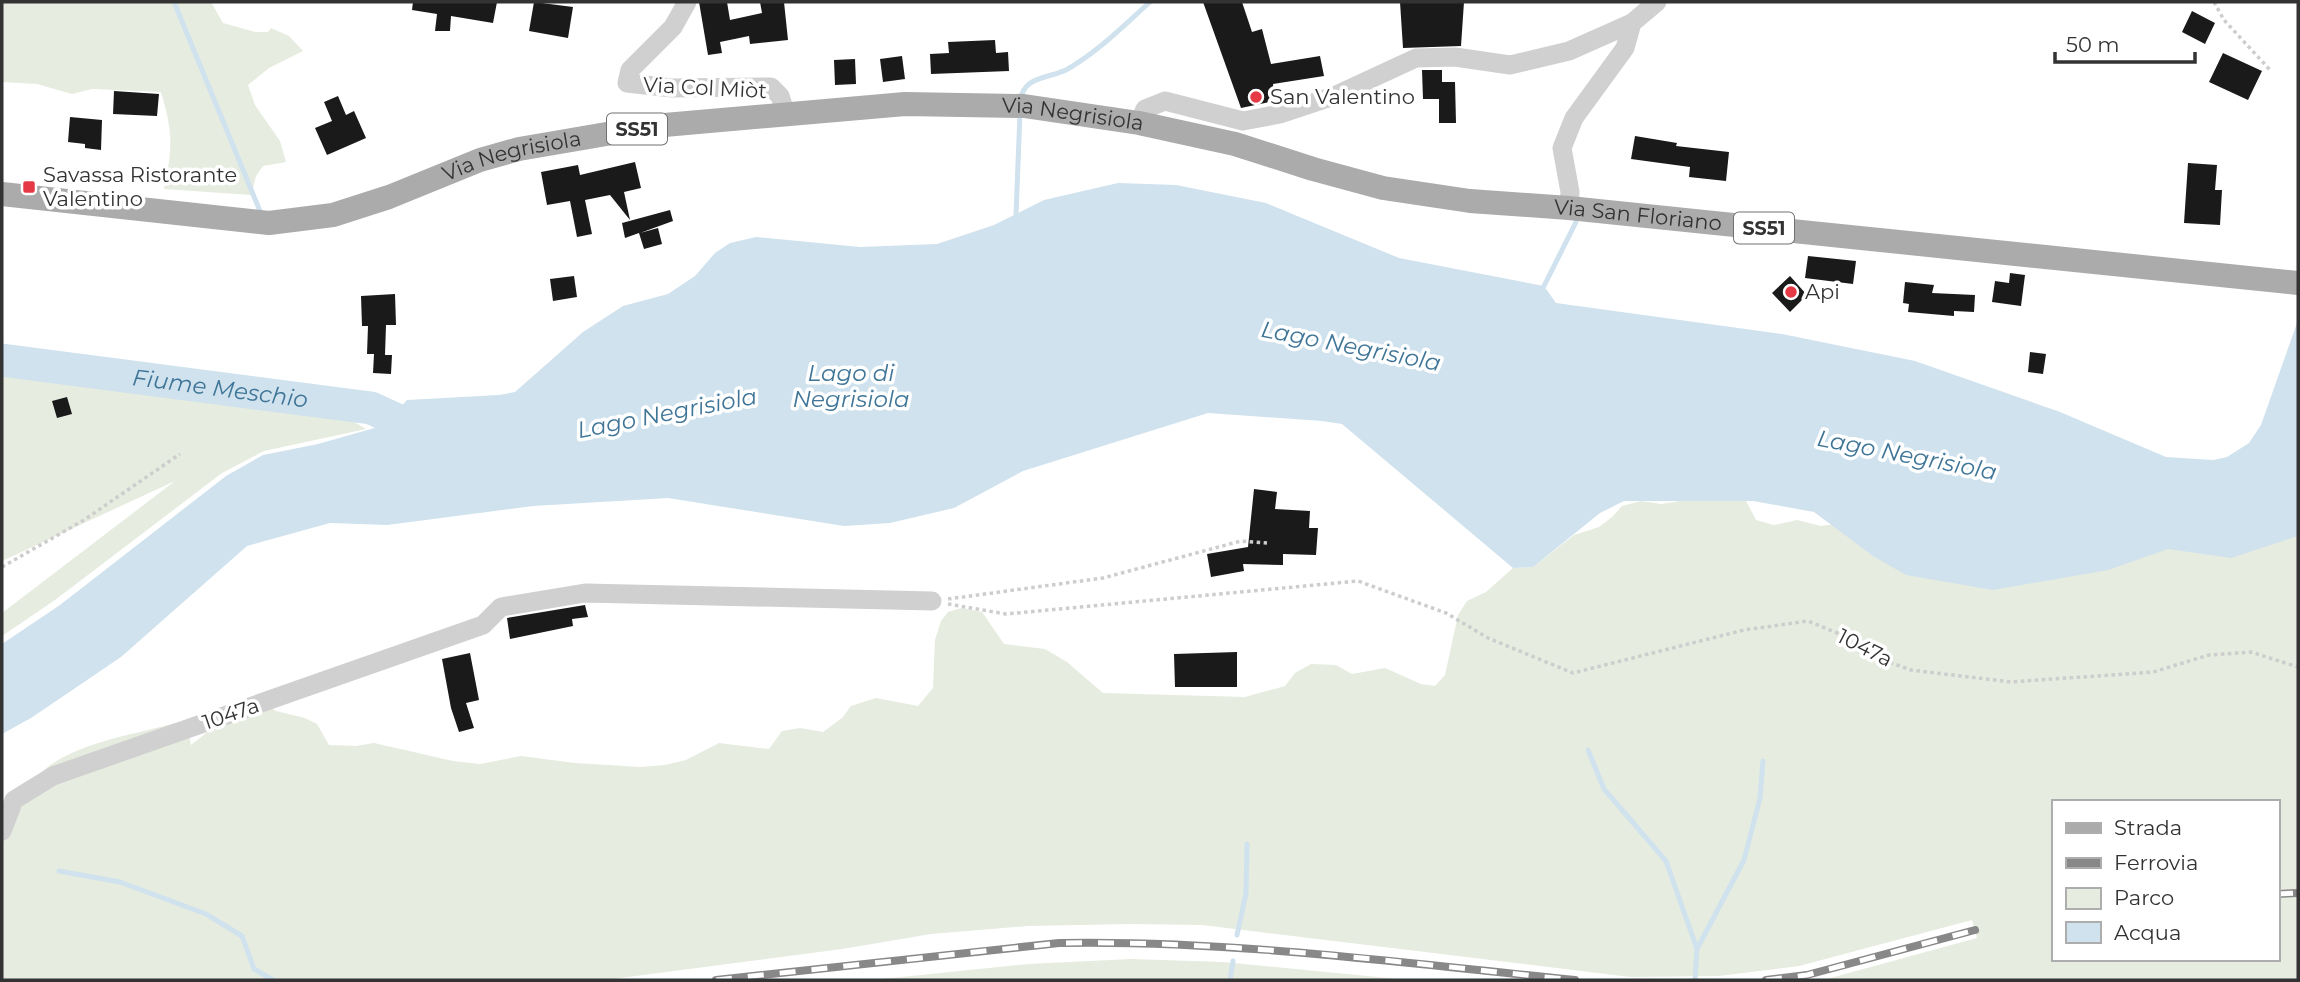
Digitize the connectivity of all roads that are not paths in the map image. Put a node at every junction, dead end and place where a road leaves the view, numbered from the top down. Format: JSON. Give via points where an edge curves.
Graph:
{"nodes":[{"id":1,"x":688,"y":2,"type":"edge"},
{"id":2,"x":1657,"y":2,"type":"edge"},
{"id":3,"x":1632,"y":23,"type":"junction"},
{"id":4,"x":786,"y":114,"type":"junction"},
{"id":5,"x":1139,"y":123,"type":"junction"},
{"id":6,"x":1235,"y":144,"type":"joint"},
{"id":7,"x":2,"y":194,"type":"edge"},
{"id":8,"x":1569,"y":208,"type":"junction"},
{"id":9,"x":2298,"y":283,"type":"edge"},
{"id":10,"x":932,"y":601,"type":"road end"},
{"id":11,"x":2,"y":831,"type":"edge"}],
"edges":[{"from":1,"to":4,"type":"street","name":"Via Col Miòt","via":[[673,27],[630,70],[627,83],[672,88],[771,87]]},
{"from":2,"to":3,"type":"street"},
{"from":3,"to":5,"type":"street","via":[[1569,51],[1510,65],[1454,57],[1416,58],[1334,96],[1280,114],[1243,121],[1165,101],[1145,109]]},
{"from":3,"to":8,"type":"street","via":[[1625,48],[1574,118],[1562,148]]},
{"from":4,"to":5,"type":"main road","name":"Via Negrisiola","number":"SS51","via":[[905,104],[1020,106]]},
{"from":4,"to":7,"type":"main road","name":"Via Negrisiola","number":"SS51","via":[[653,126],[519,149],[378,201],[300,221],[269,223]]},
{"from":5,"to":6,"type":"main road","name":"Via Negrisiola","number":"SS51"},
{"from":6,"to":8,"type":"main road","name":"Via San Floriano","number":"SS51","via":[[1383,188],[1470,201]]},
{"from":8,"to":9,"type":"main road","name":"Via San Floriano","number":"SS51"},
{"from":10,"to":11,"type":"street","name":"1047a","via":[[584,593],[501,607],[483,625],[53,776],[13,800]]}]}
